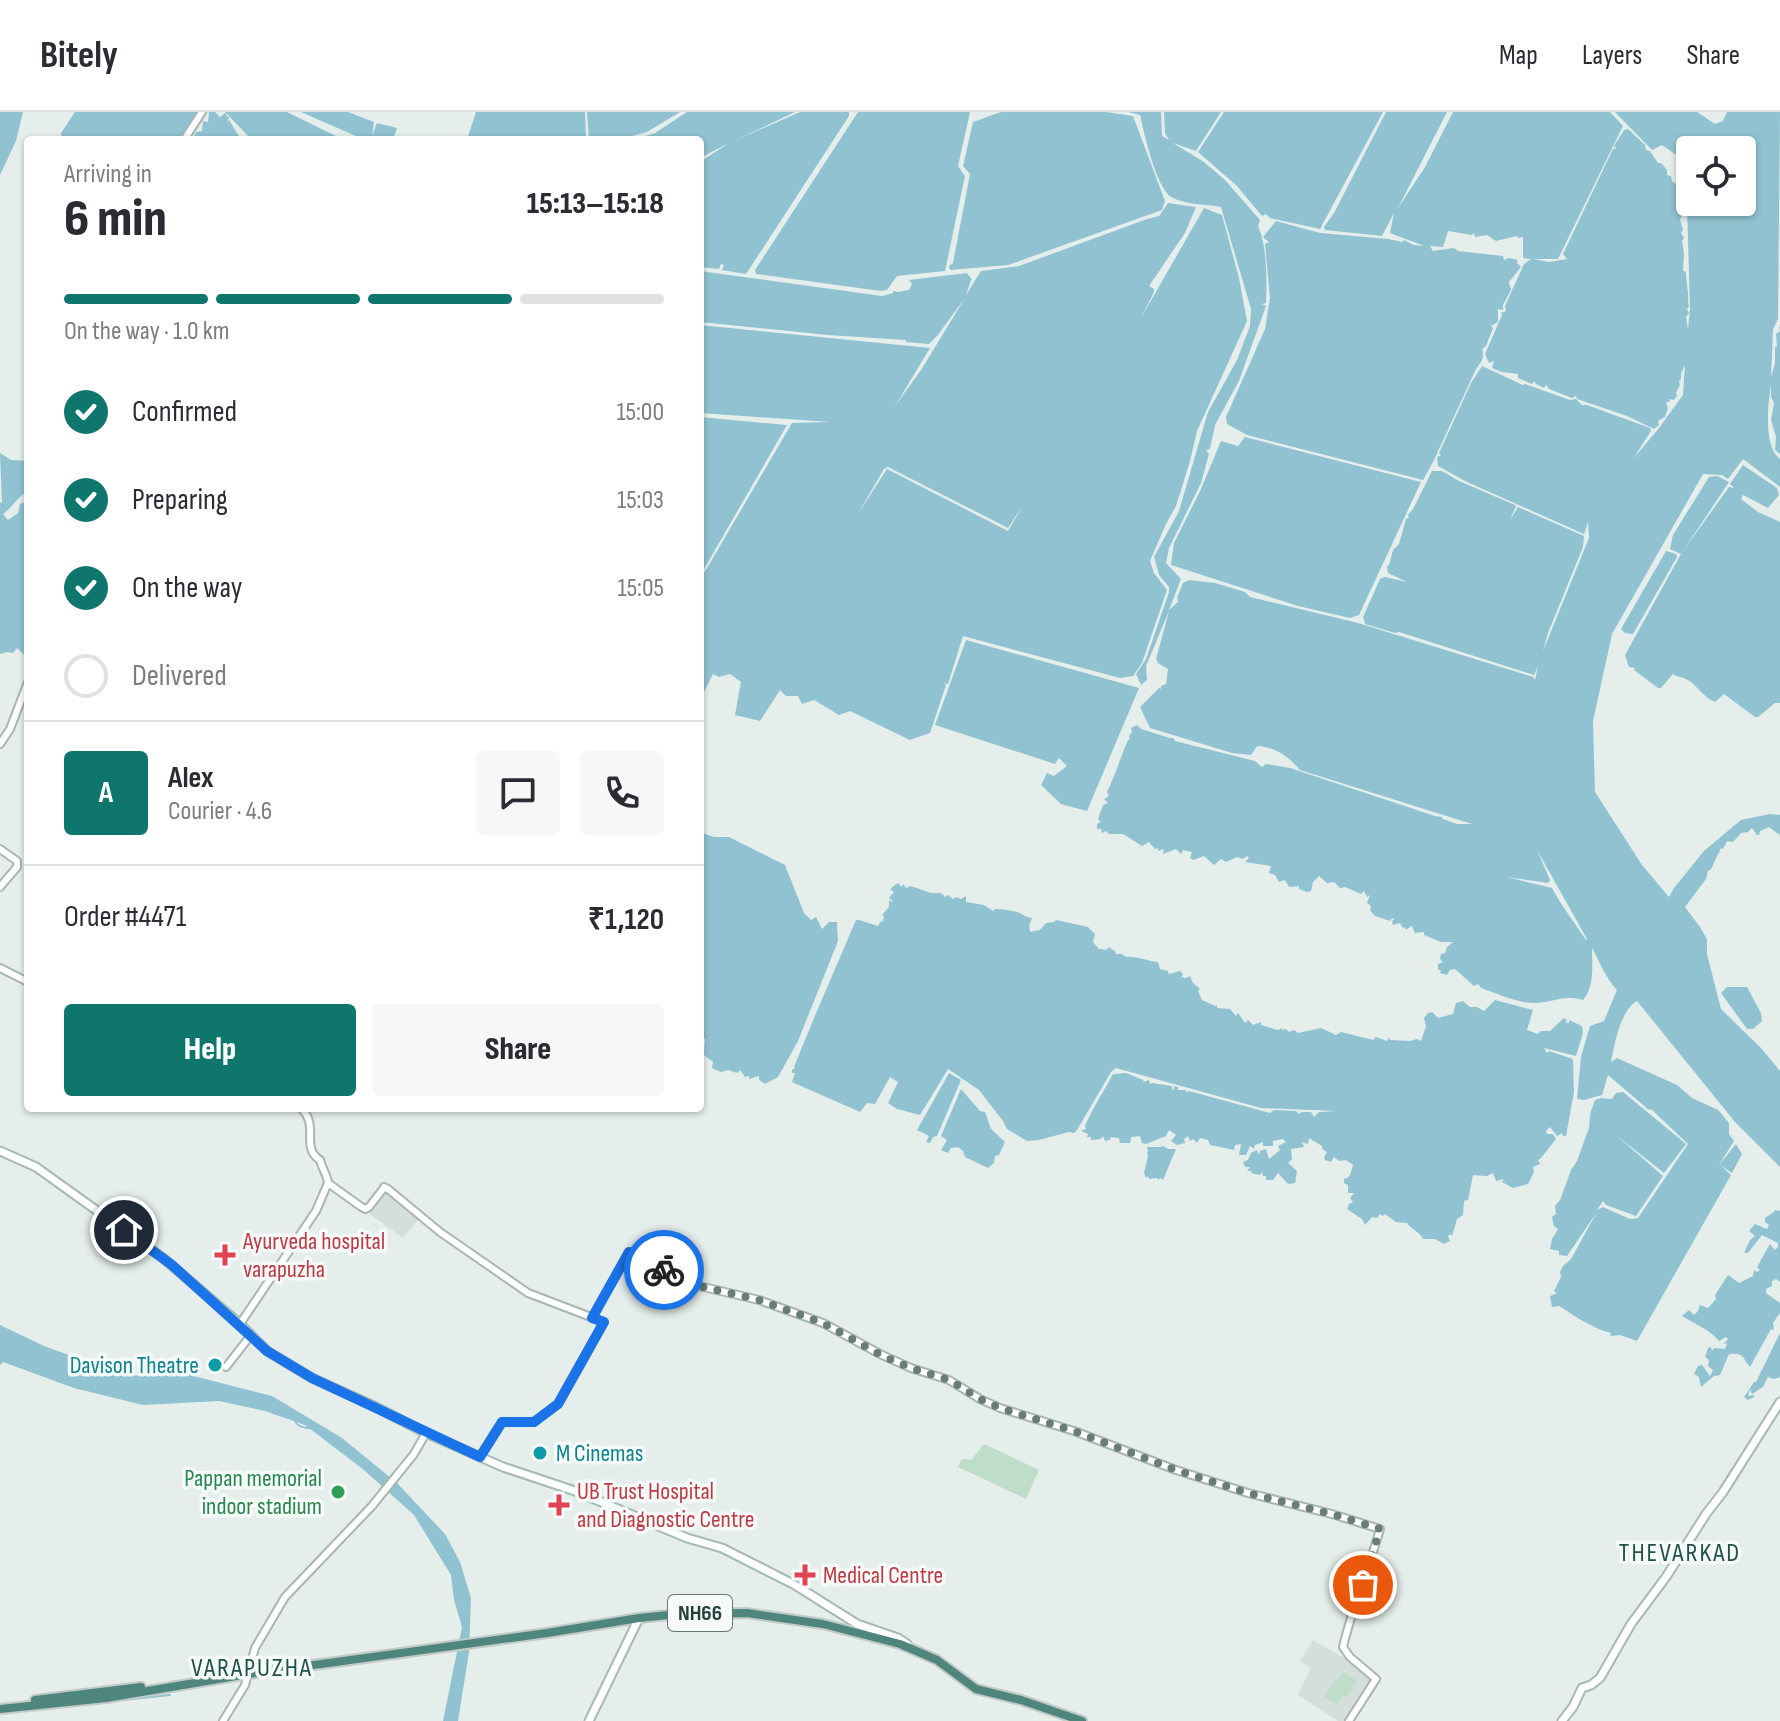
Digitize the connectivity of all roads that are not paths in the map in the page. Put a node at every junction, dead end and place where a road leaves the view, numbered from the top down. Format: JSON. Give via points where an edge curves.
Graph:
{"nodes":[{"id":1,"x":202,"y":112,"type":"edge"},
{"id":2,"x":187,"y":136,"type":"edge"},
{"id":3,"x":24,"y":692,"type":"edge"},
{"id":4,"x":0,"y":744,"type":"edge"},
{"id":5,"x":0,"y":849,"type":"edge"},
{"id":6,"x":0,"y":887,"type":"edge"},
{"id":7,"x":0,"y":968,"type":"edge"},
{"id":8,"x":24,"y":980,"type":"edge"},
{"id":9,"x":306,"y":1112,"type":"edge"},
{"id":10,"x":0,"y":1151,"type":"edge"},
{"id":11,"x":328,"y":1183,"type":"junction"},
{"id":12,"x":592,"y":1318,"type":"junction"},
{"id":13,"x":240,"y":1324,"type":"junction"},
{"id":14,"x":251,"y":1335,"type":"junction"},
{"id":15,"x":226,"y":1367,"type":"dead end"},
{"id":16,"x":1780,"y":1402,"type":"edge"},
{"id":17,"x":426,"y":1433,"type":"junction"},
{"id":18,"x":480,"y":1457,"type":"junction"},
{"id":19,"x":639,"y":1618,"type":"junction"},
{"id":20,"x":919,"y":1652,"type":"junction"},
{"id":21,"x":248,"y":1674,"type":"junction"},
{"id":22,"x":0,"y":1708,"type":"edge"},
{"id":23,"x":223,"y":1721,"type":"edge"},
{"id":24,"x":589,"y":1721,"type":"edge"},
{"id":25,"x":1082,"y":1721,"type":"edge"},
{"id":26,"x":1349,"y":1721,"type":"edge"},
{"id":27,"x":1562,"y":1721,"type":"edge"}],
"edges":[{"from":1,"to":2,"type":"street"},
{"from":3,"to":4,"type":"street"},
{"from":5,"to":6,"type":"street","via":[[17,861],[17,867]]},
{"from":7,"to":8,"type":"street"},
{"from":9,"to":11,"type":"street","via":[[310,1150]]},
{"from":10,"to":13,"type":"main road","via":[[36,1167],[149,1247]]},
{"from":11,"to":12,"type":"street","via":[[365,1209],[384,1187],[388,1189],[528,1293]]},
{"from":11,"to":13,"type":"street","via":[[316,1211]]},
{"from":12,"to":18,"type":"street","via":[[604,1322],[558,1404],[534,1422],[502,1422]]},
{"from":12,"to":26,"type":"street","via":[[629,1252],[691,1284],[823,1323],[1000,1408],[1248,1493],[1380,1529],[1343,1647],[1376,1679]]},
{"from":13,"to":14,"type":"main road"},
{"from":14,"to":15,"type":"street"},
{"from":14,"to":17,"type":"main road","via":[[312,1378]]},
{"from":16,"to":27,"type":"main road","via":[[1600,1678],[1582,1688]]},
{"from":17,"to":18,"type":"main road"},
{"from":17,"to":21,"type":"street","via":[[380,1496],[285,1597],[255,1648]]},
{"from":18,"to":20,"type":"main road","via":[[722,1548],[857,1624],[898,1638]]},
{"from":19,"to":20,"type":"highway","number":"NH66","via":[[719,1613],[784,1617]]},
{"from":19,"to":21,"type":"highway","number":"NH66"},
{"from":19,"to":24,"type":"main road"},
{"from":20,"to":25,"type":"highway","number":"NH66","via":[[976,1689]]},
{"from":21,"to":22,"type":"highway","number":"NH66","via":[[106,1698]]},
{"from":21,"to":23,"type":"street"}]}
